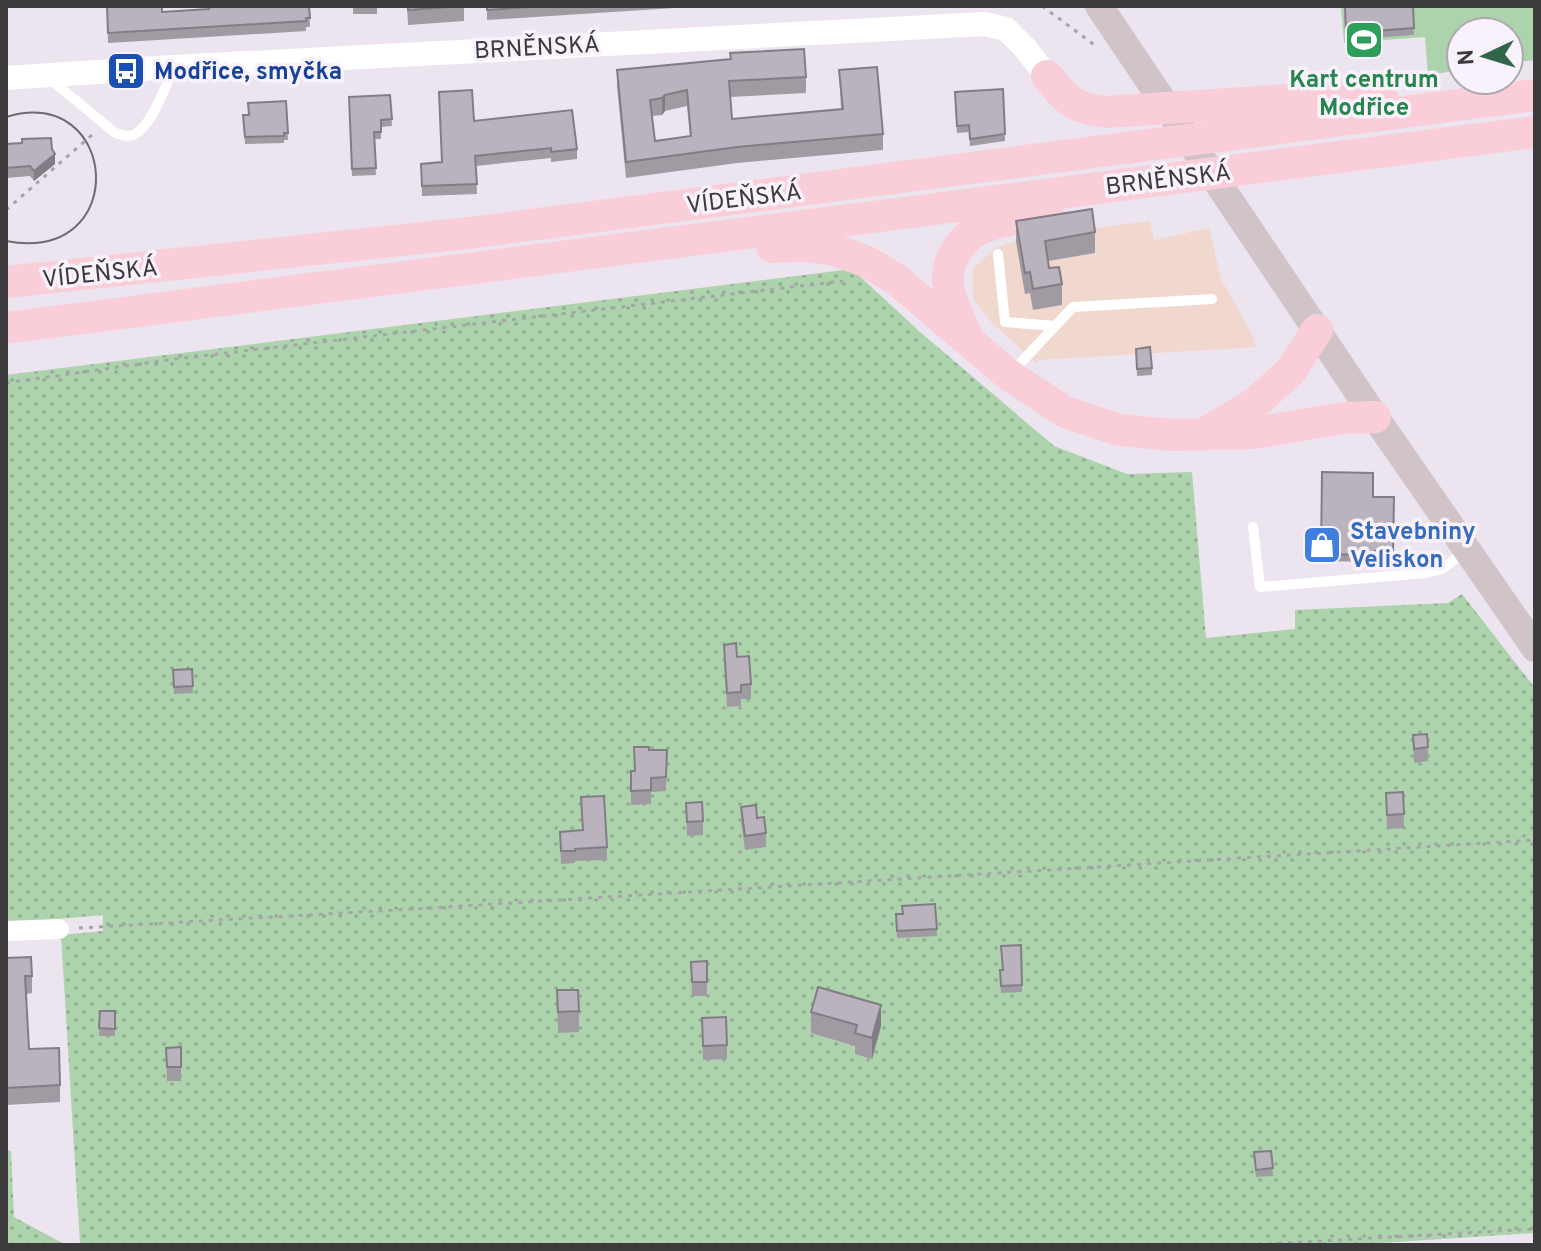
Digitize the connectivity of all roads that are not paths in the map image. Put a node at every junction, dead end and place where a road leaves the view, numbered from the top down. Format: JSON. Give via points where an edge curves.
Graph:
{"nodes":[{"id":1,"x":1099,"y":6,"type":"edge"},
{"id":2,"x":173,"y":67,"type":"junction"},
{"id":3,"x":46,"y":76,"type":"junction"},
{"id":4,"x":1047,"y":76,"type":"joint"},
{"id":5,"x":6,"y":78,"type":"edge"},
{"id":6,"x":1535,"y":87,"type":"edge"},
{"id":7,"x":1535,"y":95,"type":"edge"},
{"id":8,"x":1480,"y":102,"type":"junction"},
{"id":9,"x":1535,"y":132,"type":"edge"},
{"id":10,"x":1135,"y":183,"type":"junction"},
{"id":11,"x":657,"y":245,"type":"junction"},
{"id":12,"x":998,"y":254,"type":"dead end"},
{"id":13,"x":6,"y":282,"type":"edge"},
{"id":14,"x":1212,"y":299,"type":"dead end"},
{"id":15,"x":1055,"y":326,"type":"junction"},
{"id":16,"x":6,"y":328,"type":"edge"},
{"id":17,"x":1317,"y":330,"type":"junction"},
{"id":18,"x":968,"y":340,"type":"junction"},
{"id":19,"x":1009,"y":375,"type":"junction"},
{"id":20,"x":1375,"y":417,"type":"junction"},
{"id":21,"x":1204,"y":434,"type":"junction"},
{"id":22,"x":1253,"y":527,"type":"dead end"},
{"id":23,"x":1466,"y":551,"type":"junction"},
{"id":24,"x":1535,"y":648,"type":"edge"},
{"id":25,"x":59,"y":929,"type":"road end"},
{"id":26,"x":6,"y":931,"type":"edge"}],
"edges":[{"from":1,"to":17,"type":"main road"},
{"from":2,"to":3,"type":"street","name":"BRNĚNSKÁ"},
{"from":2,"to":3,"type":"lane","via":[[158,105],[140,130],[123,136]]},
{"from":2,"to":4,"type":"street","name":"BRNĚNSKÁ","via":[[985,24],[1006,29]]},
{"from":3,"to":5,"type":"street","name":"BRNĚNSKÁ"},
{"from":4,"to":8,"type":"highway","via":[[1070,102],[1106,112],[1332,97]]},
{"from":6,"to":8,"type":"highway"},
{"from":7,"to":8,"type":"highway"},
{"from":8,"to":13,"type":"highway","name":"VÍDEŇSKÁ","via":[[469,233]]},
{"from":9,"to":10,"type":"highway","name":"BRNĚNSKÁ"},
{"from":10,"to":11,"type":"highway","name":"BRNĚNSKÁ"},
{"from":10,"to":18,"type":"highway","via":[[1099,203],[986,226],[962,243],[948,280]]},
{"from":11,"to":16,"type":"highway","name":"VÍDEŇSKÁ"},
{"from":11,"to":18,"type":"highway","via":[[730,252],[805,246],[851,255],[897,280]]},
{"from":12,"to":15,"type":"lane","via":[[1005,322]]},
{"from":14,"to":15,"type":"lane","via":[[1073,307]]},
{"from":15,"to":19,"type":"lane"},
{"from":17,"to":20,"type":"main road"},
{"from":17,"to":21,"type":"highway","via":[[1291,371],[1254,404]]},
{"from":18,"to":19,"type":"highway"},
{"from":19,"to":21,"type":"highway","via":[[1065,412],[1119,430]]},
{"from":20,"to":21,"type":"highway"},
{"from":20,"to":23,"type":"main road"},
{"from":22,"to":23,"type":"lane","via":[[1260,587],[1426,573],[1442,569]]},
{"from":23,"to":24,"type":"main road"},
{"from":25,"to":26,"type":"street"}]}
